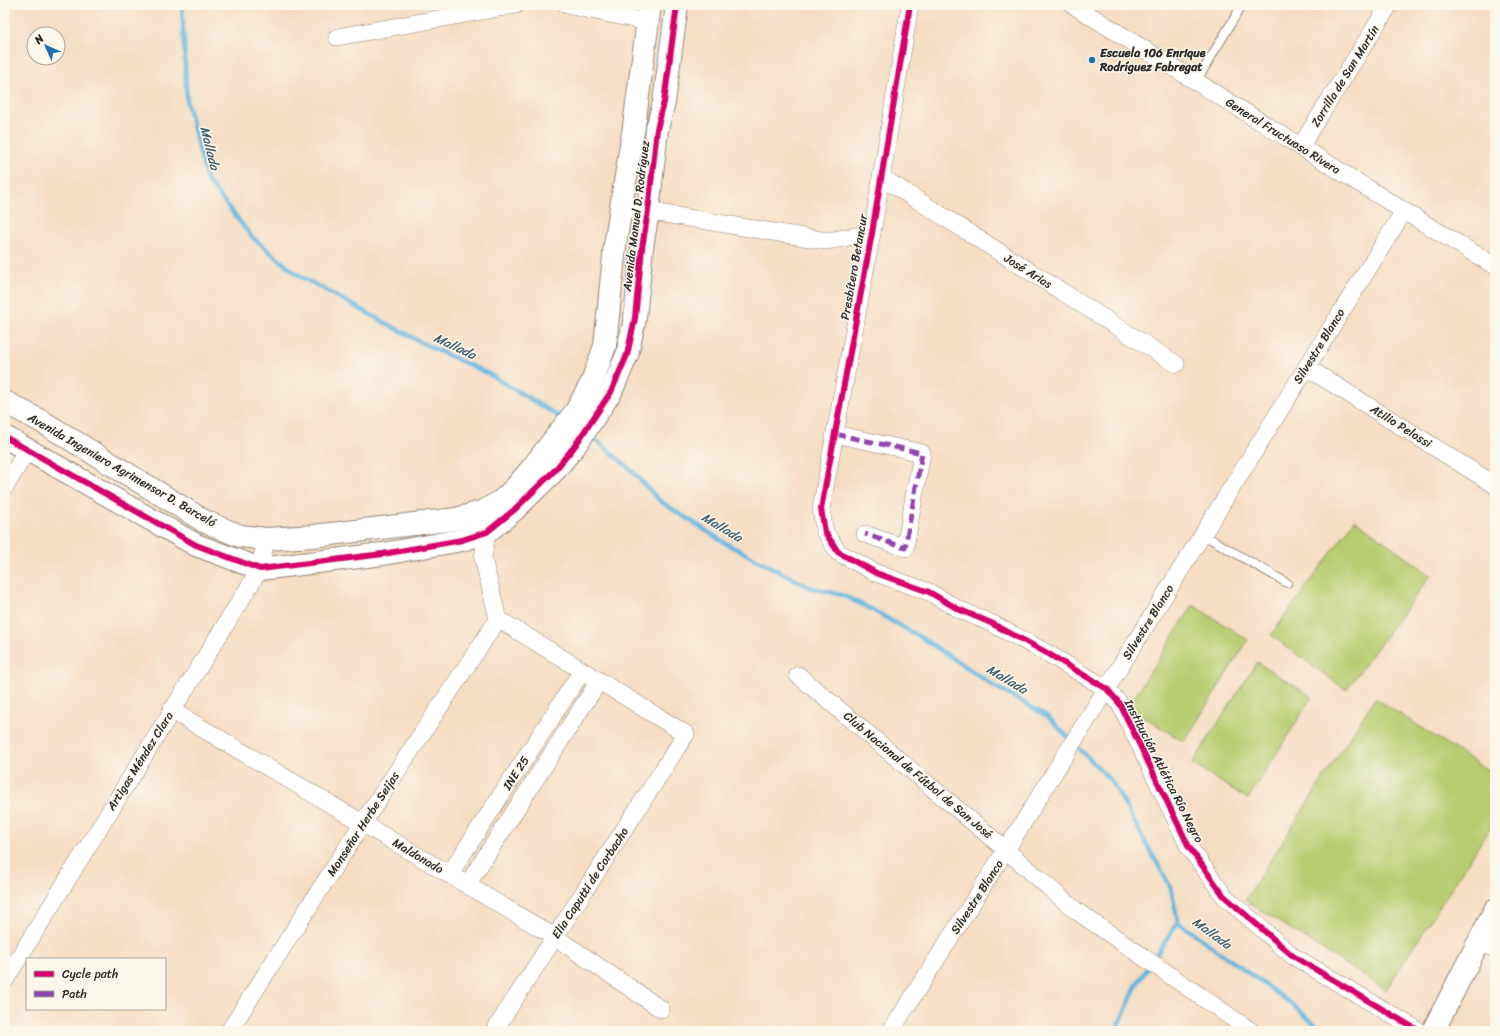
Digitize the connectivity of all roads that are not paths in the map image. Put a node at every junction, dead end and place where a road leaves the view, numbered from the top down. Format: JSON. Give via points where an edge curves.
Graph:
{"nodes":[{"id":1,"x":516,"y":5,"type":"edge"},
{"id":2,"x":567,"y":5,"type":"edge"},
{"id":3,"x":677,"y":5,"type":"edge"},
{"id":4,"x":910,"y":5,"type":"edge"},
{"id":5,"x":1073,"y":5,"type":"edge"},
{"id":6,"x":1242,"y":5,"type":"edge"},
{"id":7,"x":1389,"y":5,"type":"edge"},
{"id":8,"x":649,"y":14,"type":"edge"},
{"id":9,"x":337,"y":37,"type":"dead end"},
{"id":10,"x":1196,"y":82,"type":"junction"},
{"id":11,"x":1300,"y":147,"type":"junction"},
{"id":12,"x":881,"y":177,"type":"junction"},
{"id":13,"x":622,"y":206,"type":"junction"},
{"id":14,"x":648,"y":211,"type":"junction"},
{"id":15,"x":1404,"y":211,"type":"junction"},
{"id":16,"x":872,"y":233,"type":"junction"},
{"id":17,"x":1495,"y":266,"type":"edge"},
{"id":18,"x":1176,"y":364,"type":"dead end"},
{"id":19,"x":1306,"y":367,"type":"junction"},
{"id":20,"x":5,"y":402,"type":"edge"},
{"id":21,"x":584,"y":417,"type":"junction"},
{"id":22,"x":835,"y":434,"type":"junction"},
{"id":23,"x":5,"y":437,"type":"edge"},
{"id":24,"x":28,"y":449,"type":"junction"},
{"id":25,"x":1495,"y":485,"type":"edge"},
{"id":26,"x":5,"y":487,"type":"edge"},
{"id":27,"x":485,"y":521,"type":"junction"},
{"id":28,"x":825,"y":532,"type":"joint"},
{"id":29,"x":865,"y":534,"type":"dead end"},
{"id":30,"x":1202,"y":534,"type":"junction"},
{"id":31,"x":266,"y":539,"type":"junction"},
{"id":32,"x":260,"y":569,"type":"junction"},
{"id":33,"x":1287,"y":583,"type":"dead end"},
{"id":34,"x":498,"y":619,"type":"junction"},
{"id":35,"x":582,"y":671,"type":"junction"},
{"id":36,"x":798,"y":675,"type":"dead end"},
{"id":37,"x":599,"y":681,"type":"junction"},
{"id":38,"x":1107,"y":689,"type":"junction"},
{"id":39,"x":171,"y":710,"type":"junction"},
{"id":40,"x":362,"y":824,"type":"junction"},
{"id":41,"x":1006,"y":850,"type":"junction"},
{"id":42,"x":449,"y":875,"type":"junction"},
{"id":43,"x":467,"y":885,"type":"junction"},
{"id":44,"x":1495,"y":910,"type":"edge"},
{"id":45,"x":555,"y":937,"type":"junction"},
{"id":46,"x":1487,"y":945,"type":"edge"},
{"id":47,"x":5,"y":980,"type":"edge"},
{"id":48,"x":661,"y":1009,"type":"dead end"},
{"id":49,"x":229,"y":1031,"type":"edge"},
{"id":50,"x":494,"y":1031,"type":"edge"},
{"id":51,"x":891,"y":1031,"type":"edge"},
{"id":52,"x":1251,"y":1031,"type":"edge"},
{"id":53,"x":1419,"y":1031,"type":"edge"},
{"id":54,"x":1433,"y":1031,"type":"edge"}],
"edges":[{"from":1,"to":9,"type":"street"},
{"from":2,"to":8,"type":"street"},
{"from":3,"to":14,"type":"street","name":"Avenida Manuel D. Rodríguez"},
{"from":4,"to":12,"type":"street","name":"Presbítero Betancur"},
{"from":5,"to":10,"type":"street","name":"General Fructuoso Rivera"},
{"from":6,"to":10,"type":"lane"},
{"from":7,"to":11,"type":"street","name":"Zorrilla de San Martín"},
{"from":8,"to":13,"type":"street","name":"Avenida Manuel D. Rodríguez"},
{"from":10,"to":11,"type":"street","name":"General Fructuoso Rivera"},
{"from":11,"to":15,"type":"street","name":"General Fructuoso Rivera"},
{"from":12,"to":16,"type":"street","name":"Presbítero Betancur"},
{"from":12,"to":18,"type":"street","name":"José Arias"},
{"from":13,"to":14,"type":"street"},
{"from":13,"to":21,"type":"street","name":"Avenida Manuel D. Rodríguez","via":[[615,246],[605,346],[592,382]]},
{"from":14,"to":16,"type":"street","via":[[827,241]]},
{"from":14,"to":21,"type":"street","name":"Avenida Manuel D. Rodríguez","via":[[635,318],[627,355],[611,392]]},
{"from":15,"to":17,"type":"street","name":"General Fructuoso Rivera"},
{"from":15,"to":19,"type":"street","name":"Silvestre Blanco"},
{"from":16,"to":22,"type":"street","name":"Presbítero Betancur"},
{"from":19,"to":25,"type":"street","name":"Atilio Pelossi"},
{"from":19,"to":30,"type":"street","name":"Silvestre Blanco"},
{"from":20,"to":31,"type":"street","name":"Avenida Ingeniero Agrimensor D. Barceló","via":[[41,421],[204,520],[240,536]]},
{"from":21,"to":27,"type":"street","name":"Avenida Ingeniero Agrimensor D. Barceló","via":[[566,442],[554,470],[514,510]]},
{"from":22,"to":28,"type":"street","name":"Presbítero Betancur","via":[[821,509]]},
{"from":22,"to":29,"type":"street","via":[[922,453],[905,548]]},
{"from":23,"to":24,"type":"street","name":"Avenida Ingeniero Agrimensor D. Barceló"},
{"from":24,"to":26,"type":"street"},
{"from":24,"to":32,"type":"street","name":"Avenida Ingeniero Agrimensor D. Barceló","via":[[196,545]]},
{"from":27,"to":31,"type":"street","name":"Avenida Ingeniero Agrimensor D. Barceló","via":[[456,519],[314,536]]},
{"from":27,"to":32,"type":"street","name":"Avenida Ingeniero Agrimensor D. Barceló","via":[[462,540],[383,554]]},
{"from":27,"to":34,"type":"street","via":[[484,558]]},
{"from":28,"to":38,"type":"street","name":"Institución Atlética Río Negro","via":[[838,552],[876,573],[929,592],[958,609],[991,623]]},
{"from":30,"to":33,"type":"lane"},
{"from":30,"to":38,"type":"street","name":"Silvestre Blanco"},
{"from":31,"to":32,"type":"street","name":"Artigas Méndez Clara"},
{"from":32,"to":39,"type":"street","name":"Artigas Méndez Clara"},
{"from":34,"to":35,"type":"street"},
{"from":34,"to":40,"type":"street","name":"Monseñor Herbe Seijas"},
{"from":35,"to":37,"type":"street"},
{"from":35,"to":42,"type":"street","name":"INE 25"},
{"from":36,"to":41,"type":"street","name":"Club Nacional de Fútbol de San José"},
{"from":37,"to":43,"type":"street","name":"INE 25"},
{"from":37,"to":45,"type":"street","name":"Elia Caputti de Corbacho","via":[[686,734]]},
{"from":38,"to":41,"type":"street","name":"Silvestre Blanco"},
{"from":38,"to":53,"type":"street","name":"Institución Atlética Río Negro","via":[[1120,704],[1189,847],[1224,896],[1293,956]]},
{"from":39,"to":40,"type":"street","name":"Maldonado"},
{"from":39,"to":47,"type":"street","name":"Artigas Méndez Clara"},
{"from":40,"to":42,"type":"street","name":"Maldonado"},
{"from":40,"to":49,"type":"street","name":"Monseñor Herbe Seijas"},
{"from":41,"to":51,"type":"street","name":"Silvestre Blanco"},
{"from":41,"to":52,"type":"street","name":"Club Nacional de Fútbol de San José","via":[[1075,910]]},
{"from":42,"to":43,"type":"street","name":"Maldonado"},
{"from":43,"to":45,"type":"street","name":"Maldonado"},
{"from":44,"to":46,"type":"street"},
{"from":45,"to":48,"type":"street","name":"Maldonado"},
{"from":45,"to":50,"type":"street","name":"Elia Caputti de Corbacho"},
{"from":46,"to":54,"type":"street"}]}
